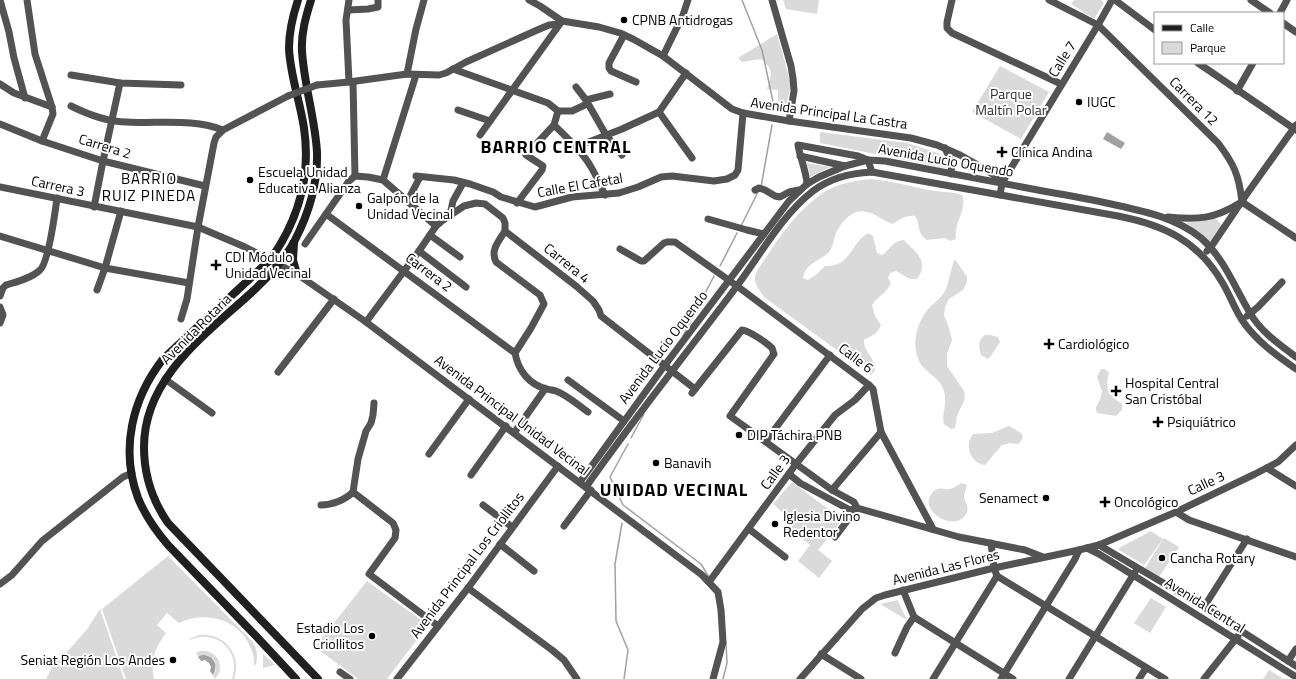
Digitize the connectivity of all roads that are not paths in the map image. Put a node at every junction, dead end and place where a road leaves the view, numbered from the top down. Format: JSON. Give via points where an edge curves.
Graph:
{"nodes":[{"id":1,"x":0,"y":0,"type":"edge"},
{"id":2,"x":27,"y":0,"type":"edge"},
{"id":3,"x":298,"y":0,"type":"edge"},
{"id":4,"x":311,"y":0,"type":"edge"},
{"id":5,"x":349,"y":0,"type":"edge"},
{"id":6,"x":378,"y":0,"type":"edge"},
{"id":7,"x":424,"y":0,"type":"edge"},
{"id":8,"x":529,"y":0,"type":"edge"},
{"id":9,"x":688,"y":0,"type":"edge"},
{"id":10,"x":772,"y":0,"type":"edge"},
{"id":11,"x":952,"y":0,"type":"edge"},
{"id":12,"x":1049,"y":0,"type":"edge"},
{"id":13,"x":1112,"y":0,"type":"edge"},
{"id":14,"x":1115,"y":0,"type":"edge"},
{"id":15,"x":1252,"y":0,"type":"edge"},
{"id":16,"x":1287,"y":0,"type":"edge"},
{"id":17,"x":348,"y":10,"type":"junction"},
{"id":18,"x":1269,"y":12,"type":"edge"},
{"id":19,"x":1281,"y":12,"type":"edge"},
{"id":20,"x":561,"y":23,"type":"junction"},
{"id":21,"x":1284,"y":24,"type":"edge"},
{"id":22,"x":1098,"y":25,"type":"junction"},
{"id":23,"x":1154,"y":29,"type":"edge"},
{"id":24,"x":1296,"y":32,"type":"edge"},
{"id":25,"x":624,"y":35,"type":"junction"},
{"id":26,"x":663,"y":56,"type":"junction"},
{"id":27,"x":1199,"y":64,"type":"edge"},
{"id":28,"x":1252,"y":64,"type":"edge"},
{"id":29,"x":453,"y":69,"type":"junction"},
{"id":30,"x":407,"y":74,"type":"junction"},
{"id":31,"x":686,"y":74,"type":"junction"},
{"id":32,"x":71,"y":75,"type":"dead end"},
{"id":33,"x":416,"y":75,"type":"junction"},
{"id":34,"x":351,"y":82,"type":"junction"},
{"id":35,"x":636,"y":82,"type":"dead end"},
{"id":36,"x":120,"y":83,"type":"junction"},
{"id":37,"x":0,"y":84,"type":"edge"},
{"id":38,"x":1061,"y":84,"type":"junction"},
{"id":39,"x":181,"y":85,"type":"dead end"},
{"id":40,"x":576,"y":87,"type":"dead end"},
{"id":41,"x":511,"y":90,"type":"junction"},
{"id":42,"x":1237,"y":91,"type":"junction"},
{"id":43,"x":610,"y":94,"type":"dead end"},
{"id":44,"x":25,"y":98,"type":"junction"},
{"id":45,"x":587,"y":102,"type":"junction"},
{"id":46,"x":71,"y":106,"type":"dead end"},
{"id":47,"x":52,"y":107,"type":"junction"},
{"id":48,"x":458,"y":110,"type":"dead end"},
{"id":49,"x":558,"y":111,"type":"junction"},
{"id":50,"x":659,"y":112,"type":"junction"},
{"id":51,"x":743,"y":113,"type":"junction"},
{"id":52,"x":112,"y":121,"type":"junction"},
{"id":53,"x":789,"y":121,"type":"junction"},
{"id":54,"x":490,"y":122,"type":"junction"},
{"id":55,"x":0,"y":124,"type":"edge"},
{"id":56,"x":554,"y":125,"type":"junction"},
{"id":57,"x":1295,"y":128,"type":"edge"},
{"id":58,"x":222,"y":130,"type":"junction"},
{"id":59,"x":480,"y":135,"type":"dead end"},
{"id":60,"x":606,"y":135,"type":"junction"},
{"id":61,"x":42,"y":141,"type":"junction"},
{"id":62,"x":576,"y":147,"type":"junction"},
{"id":63,"x":944,"y":147,"type":"junction"},
{"id":64,"x":622,"y":155,"type":"dead end"},
{"id":65,"x":800,"y":156,"type":"junction"},
{"id":66,"x":692,"y":158,"type":"dead end"},
{"id":67,"x":868,"y":160,"type":"junction"},
{"id":68,"x":103,"y":161,"type":"junction"},
{"id":69,"x":846,"y":166,"type":"junction"},
{"id":70,"x":872,"y":172,"type":"junction"},
{"id":71,"x":854,"y":174,"type":"junction"},
{"id":72,"x":951,"y":174,"type":"junction"},
{"id":73,"x":355,"y":176,"type":"junction"},
{"id":74,"x":383,"y":180,"type":"junction"},
{"id":75,"x":463,"y":183,"type":"junction"},
{"id":76,"x":1002,"y":183,"type":"junction"},
{"id":77,"x":807,"y":184,"type":"junction"},
{"id":78,"x":205,"y":186,"type":"junction"},
{"id":79,"x":0,"y":187,"type":"edge"},
{"id":80,"x":755,"y":190,"type":"dead end"},
{"id":81,"x":799,"y":190,"type":"junction"},
{"id":82,"x":605,"y":195,"type":"junction"},
{"id":83,"x":1000,"y":195,"type":"junction"},
{"id":84,"x":58,"y":198,"type":"junction"},
{"id":85,"x":408,"y":200,"type":"junction"},
{"id":86,"x":1242,"y":202,"type":"junction"},
{"id":87,"x":517,"y":203,"type":"junction"},
{"id":88,"x":1120,"y":206,"type":"junction"},
{"id":89,"x":94,"y":207,"type":"junction"},
{"id":90,"x":121,"y":211,"type":"junction"},
{"id":91,"x":326,"y":214,"type":"junction"},
{"id":92,"x":1218,"y":214,"type":"junction"},
{"id":93,"x":450,"y":215,"type":"junction"},
{"id":94,"x":1118,"y":216,"type":"junction"},
{"id":95,"x":1164,"y":217,"type":"junction"},
{"id":96,"x":708,"y":218,"type":"dead end"},
{"id":97,"x":436,"y":226,"type":"junction"},
{"id":98,"x":198,"y":227,"type":"junction"},
{"id":99,"x":1225,"y":227,"type":"junction"},
{"id":100,"x":505,"y":231,"type":"junction"},
{"id":101,"x":764,"y":234,"type":"junction"},
{"id":102,"x":430,"y":235,"type":"junction"},
{"id":103,"x":0,"y":236,"type":"edge"},
{"id":104,"x":1296,"y":238,"type":"edge"},
{"id":105,"x":296,"y":239,"type":"junction"},
{"id":106,"x":305,"y":244,"type":"dead end"},
{"id":107,"x":1210,"y":248,"type":"junction"},
{"id":108,"x":620,"y":249,"type":"dead end"},
{"id":109,"x":48,"y":250,"type":"junction"},
{"id":110,"x":419,"y":251,"type":"junction"},
{"id":111,"x":1203,"y":256,"type":"junction"},
{"id":112,"x":460,"y":257,"type":"dead end"},
{"id":113,"x":270,"y":260,"type":"junction"},
{"id":114,"x":279,"y":265,"type":"junction"},
{"id":115,"x":105,"y":268,"type":"junction"},
{"id":116,"x":405,"y":271,"type":"junction"},
{"id":117,"x":297,"y":274,"type":"junction"},
{"id":118,"x":730,"y":280,"type":"junction"},
{"id":119,"x":1282,"y":282,"type":"dead end"},
{"id":120,"x":189,"y":283,"type":"junction"},
{"id":121,"x":737,"y":286,"type":"junction"},
{"id":122,"x":466,"y":287,"type":"dead end"},
{"id":123,"x":97,"y":290,"type":"dead end"},
{"id":124,"x":0,"y":296,"type":"edge"},
{"id":125,"x":334,"y":299,"type":"junction"},
{"id":126,"x":0,"y":308,"type":"edge"},
{"id":127,"x":1251,"y":314,"type":"junction"},
{"id":128,"x":182,"y":317,"type":"dead end"},
{"id":129,"x":1242,"y":319,"type":"junction"},
{"id":130,"x":366,"y":322,"type":"junction"},
{"id":131,"x":0,"y":323,"type":"edge"},
{"id":132,"x":515,"y":353,"type":"junction"},
{"id":133,"x":830,"y":355,"type":"junction"},
{"id":134,"x":1296,"y":357,"type":"edge"},
{"id":135,"x":665,"y":365,"type":"junction"},
{"id":136,"x":1296,"y":369,"type":"edge"},
{"id":137,"x":672,"y":371,"type":"junction"},
{"id":138,"x":278,"y":372,"type":"dead end"},
{"id":139,"x":165,"y":379,"type":"junction"},
{"id":140,"x":568,"y":380,"type":"dead end"},
{"id":141,"x":869,"y":385,"type":"junction"},
{"id":142,"x":545,"y":389,"type":"junction"},
{"id":143,"x":470,"y":399,"type":"junction"},
{"id":144,"x":374,"y":403,"type":"dead end"},
{"id":145,"x":588,"y":412,"type":"dead end"},
{"id":146,"x":212,"y":413,"type":"dead end"},
{"id":147,"x":624,"y":421,"type":"junction"},
{"id":148,"x":506,"y":426,"type":"junction"},
{"id":149,"x":881,"y":432,"type":"junction"},
{"id":150,"x":514,"y":433,"type":"junction"},
{"id":151,"x":766,"y":441,"type":"junction"},
{"id":152,"x":1296,"y":445,"type":"edge"},
{"id":153,"x":429,"y":454,"type":"dead end"},
{"id":154,"x":796,"y":464,"type":"junction"},
{"id":155,"x":558,"y":466,"type":"junction"},
{"id":156,"x":1267,"y":468,"type":"junction"},
{"id":157,"x":132,"y":473,"type":"junction"},
{"id":158,"x":789,"y":474,"type":"junction"},
{"id":159,"x":471,"y":475,"type":"dead end"},
{"id":160,"x":580,"y":482,"type":"junction"},
{"id":161,"x":1296,"y":486,"type":"edge"},
{"id":162,"x":588,"y":488,"type":"junction"},
{"id":163,"x":832,"y":490,"type":"junction"},
{"id":164,"x":353,"y":492,"type":"junction"},
{"id":165,"x":321,"y":505,"type":"dead end"},
{"id":166,"x":483,"y":505,"type":"dead end"},
{"id":167,"x":857,"y":508,"type":"junction"},
{"id":168,"x":1176,"y":512,"type":"junction"},
{"id":169,"x":564,"y":526,"type":"dead end"},
{"id":170,"x":512,"y":527,"type":"junction"},
{"id":171,"x":749,"y":529,"type":"junction"},
{"id":172,"x":933,"y":529,"type":"junction"},
{"id":173,"x":834,"y":537,"type":"dead end"},
{"id":174,"x":1247,"y":539,"type":"junction"},
{"id":175,"x":991,"y":543,"type":"junction"},
{"id":176,"x":500,"y":544,"type":"junction"},
{"id":177,"x":1101,"y":546,"type":"junction"},
{"id":178,"x":1087,"y":548,"type":"junction"},
{"id":179,"x":1078,"y":550,"type":"junction"},
{"id":180,"x":1099,"y":554,"type":"junction"},
{"id":181,"x":785,"y":557,"type":"dead end"},
{"id":182,"x":1044,"y":557,"type":"junction"},
{"id":183,"x":1296,"y":557,"type":"edge"},
{"id":184,"x":1138,"y":567,"type":"junction"},
{"id":185,"x":994,"y":568,"type":"junction"},
{"id":186,"x":534,"y":571,"type":"dead end"},
{"id":187,"x":1133,"y":575,"type":"junction"},
{"id":188,"x":997,"y":576,"type":"junction"},
{"id":189,"x":709,"y":582,"type":"junction"},
{"id":190,"x":0,"y":584,"type":"edge"},
{"id":191,"x":468,"y":588,"type":"junction"},
{"id":192,"x":903,"y":590,"type":"junction"},
{"id":193,"x":1046,"y":605,"type":"junction"},
{"id":194,"x":1204,"y":607,"type":"junction"},
{"id":195,"x":914,"y":617,"type":"junction"},
{"id":196,"x":438,"y":626,"type":"junction"},
{"id":197,"x":1241,"y":631,"type":"junction"},
{"id":198,"x":1095,"y":636,"type":"junction"},
{"id":199,"x":1236,"y":639,"type":"junction"},
{"id":200,"x":956,"y":642,"type":"junction"},
{"id":201,"x":1296,"y":649,"type":"edge"},
{"id":202,"x":895,"y":653,"type":"dead end"},
{"id":203,"x":821,"y":654,"type":"junction"},
{"id":204,"x":1288,"y":661,"type":"junction"},
{"id":205,"x":1296,"y":666,"type":"edge"},
{"id":206,"x":1146,"y":668,"type":"junction"},
{"id":207,"x":340,"y":672,"type":"dead end"},
{"id":208,"x":1003,"y":676,"type":"edge"},
{"id":209,"x":1296,"y":677,"type":"edge"},
{"id":210,"x":296,"y":679,"type":"edge"},
{"id":211,"x":318,"y":679,"type":"edge"},
{"id":212,"x":350,"y":679,"type":"edge"},
{"id":213,"x":397,"y":679,"type":"edge"},
{"id":214,"x":577,"y":679,"type":"edge"},
{"id":215,"x":713,"y":679,"type":"edge"},
{"id":216,"x":800,"y":679,"type":"edge"},
{"id":217,"x":861,"y":679,"type":"edge"},
{"id":218,"x":933,"y":679,"type":"edge"},
{"id":219,"x":1014,"y":679,"type":"edge"},
{"id":220,"x":1069,"y":679,"type":"edge"},
{"id":221,"x":1139,"y":679,"type":"edge"},
{"id":222,"x":1164,"y":679,"type":"edge"},
{"id":223,"x":1204,"y":679,"type":"edge"}],
"edges":[{"from":1,"to":44,"type":"street"},
{"from":2,"to":47,"type":"street","via":[[35,54]]},
{"from":3,"to":113,"type":"main road","name":"Avenida Rotaria","via":[[289,48],[304,128],[304,177],[293,221],[282,244]]},
{"from":4,"to":105,"type":"main road","name":"Avenida Rotaria","via":[[303,31],[302,50],[317,154],[314,190]]},
{"from":5,"to":17,"type":"street"},
{"from":6,"to":17,"type":"street","via":[[378,7]]},
{"from":7,"to":30,"type":"street"},
{"from":8,"to":20,"type":"street","name":"Avenida Principal La Castra"},
{"from":9,"to":26,"type":"street"},
{"from":10,"to":53,"type":"street","via":[[792,72],[794,91]]},
{"from":11,"to":38,"type":"street","via":[[947,22],[952,33]]},
{"from":12,"to":22,"type":"street","name":"Carrera 12"},
{"from":13,"to":22,"type":"street","name":"Calle 7"},
{"from":14,"to":23,"type":"street"},
{"from":15,"to":18,"type":"street"},
{"from":16,"to":19,"type":"street"},
{"from":17,"to":34,"type":"street","via":[[346,20]]},
{"from":20,"to":25,"type":"street","name":"Avenida Principal La Castra","via":[[599,27]]},
{"from":20,"to":29,"type":"street","via":[[535,31]]},
{"from":20,"to":41,"type":"street"},
{"from":21,"to":24,"type":"street"},
{"from":22,"to":38,"type":"street","name":"Calle 7"},
{"from":22,"to":86,"type":"street","name":"Carrera 12","via":[[1218,143],[1235,170],[1240,183]]},
{"from":25,"to":26,"type":"street","name":"Avenida Principal La Castra"},
{"from":25,"to":35,"type":"street","via":[[608,68]]},
{"from":26,"to":31,"type":"street","name":"Avenida Principal La Castra"},
{"from":27,"to":42,"type":"street"},
{"from":28,"to":42,"type":"street"},
{"from":29,"to":33,"type":"street","via":[[439,75]]},
{"from":29,"to":41,"type":"street"},
{"from":30,"to":33,"type":"street"},
{"from":30,"to":34,"type":"street"},
{"from":31,"to":50,"type":"street"},
{"from":31,"to":51,"type":"street","name":"Avenida Principal La Castra","via":[[728,107]]},
{"from":32,"to":36,"type":"street"},
{"from":33,"to":74,"type":"street"},
{"from":34,"to":58,"type":"street","bridge":true,"via":[[317,85],[288,96]]},
{"from":34,"to":73,"type":"street"},
{"from":36,"to":39,"type":"street"},
{"from":36,"to":52,"type":"street"},
{"from":37,"to":44,"type":"street"},
{"from":38,"to":76,"type":"street","name":"Calle 7"},
{"from":40,"to":45,"type":"street"},
{"from":41,"to":49,"type":"street","via":[[548,103]]},
{"from":41,"to":54,"type":"street"},
{"from":42,"to":57,"type":"street"},
{"from":43,"to":45,"type":"street"},
{"from":44,"to":47,"type":"street"},
{"from":45,"to":49,"type":"street","via":[[572,112]]},
{"from":45,"to":60,"type":"street"},
{"from":46,"to":52,"type":"street","via":[[89,116]]},
{"from":47,"to":61,"type":"street","via":[[53,114]]},
{"from":48,"to":54,"type":"street"},
{"from":49,"to":56,"type":"street"},
{"from":50,"to":60,"type":"street"},
{"from":50,"to":66,"type":"street"},
{"from":51,"to":53,"type":"street","name":"Avenida Principal La Castra"},
{"from":51,"to":82,"type":"street","name":"Calle El Cafetal","via":[[738,170],[735,175],[714,181],[661,177],[628,191]]},
{"from":52,"to":58,"type":"street","via":[[199,124]]},
{"from":52,"to":68,"type":"street"},
{"from":53,"to":63,"type":"street","name":"Avenida Principal La Castra","via":[[911,138]]},
{"from":54,"to":59,"type":"street"},
{"from":55,"to":61,"type":"street","name":"Carrera 2"},
{"from":56,"to":62,"type":"street"},
{"from":56,"to":87,"type":"street","via":[[526,155],[543,166]]},
{"from":57,"to":86,"type":"street"},
{"from":58,"to":78,"type":"street","via":[[214,143]]},
{"from":60,"to":62,"type":"street"},
{"from":60,"to":64,"type":"street"},
{"from":61,"to":68,"type":"street","name":"Carrera 2"},
{"from":62,"to":82,"type":"street","via":[[592,167]]},
{"from":63,"to":72,"type":"street","via":[[951,160]]},
{"from":63,"to":76,"type":"street","name":"Avenida Principal La Castra","via":[[986,169]]},
{"from":65,"to":67,"type":"street","via":[[798,145]]},
{"from":65,"to":69,"type":"street"},
{"from":65,"to":77,"type":"street"},
{"from":67,"to":69,"type":"street","name":"Avenida Lucio Oquendo"},
{"from":67,"to":70,"type":"street"},
{"from":67,"to":72,"type":"street","name":"Avenida Lucio Oquendo","via":[[886,161]]},
{"from":68,"to":78,"type":"street","name":"Carrera 2"},
{"from":68,"to":89,"type":"street"},
{"from":69,"to":71,"type":"street"},
{"from":69,"to":77,"type":"street","name":"Avenida Lucio Oquendo","via":[[819,176]]},
{"from":70,"to":71,"type":"street","name":"Avenida Lucio Oquendo"},
{"from":70,"to":83,"type":"street","name":"Avenida Lucio Oquendo"},
{"from":71,"to":121,"type":"street","name":"Avenida Lucio Oquendo","via":[[829,181],[803,199]]},
{"from":72,"to":76,"type":"street","name":"Avenida Lucio Oquendo"},
{"from":73,"to":74,"type":"street"},
{"from":73,"to":91,"type":"street"},
{"from":74,"to":85,"type":"street"},
{"from":75,"to":85,"type":"street","name":"Calle El Cafetal","via":[[418,176]]},
{"from":75,"to":87,"type":"street","name":"Calle El Cafetal"},
{"from":75,"to":93,"type":"street","via":[[453,201]]},
{"from":76,"to":83,"type":"street","name":"Calle 7"},
{"from":76,"to":88,"type":"street","name":"Avenida Lucio Oquendo"},
{"from":77,"to":81,"type":"street","name":"Avenida Lucio Oquendo"},
{"from":78,"to":98,"type":"street"},
{"from":79,"to":84,"type":"street","name":"Carrera 3"},
{"from":80,"to":81,"type":"street","via":[[759,188],[780,196]]},
{"from":81,"to":101,"type":"street","name":"Avenida Lucio Oquendo"},
{"from":82,"to":87,"type":"street","name":"Calle El Cafetal","via":[[572,197],[535,207]]},
{"from":83,"to":94,"type":"street","name":"Avenida Lucio Oquendo"},
{"from":84,"to":89,"type":"street","name":"Carrera 3"},
{"from":84,"to":109,"type":"street"},
{"from":85,"to":97,"type":"street"},
{"from":86,"to":92,"type":"street"},
{"from":86,"to":99,"type":"street"},
{"from":86,"to":104,"type":"street"},
{"from":88,"to":94,"type":"street"},
{"from":88,"to":95,"type":"street","name":"Avenida Lucio Oquendo"},
{"from":89,"to":90,"type":"street","name":"Carrera 3"},
{"from":90,"to":98,"type":"street","name":"Carrera 3"},
{"from":90,"to":115,"type":"street"},
{"from":91,"to":106,"type":"street"},
{"from":91,"to":116,"type":"street","name":"Carrera 2"},
{"from":92,"to":95,"type":"street","via":[[1192,219]]},
{"from":92,"to":99,"type":"street","via":[[1226,216]]},
{"from":93,"to":97,"type":"street","name":"Carrera 4"},
{"from":93,"to":100,"type":"street","name":"Carrera 4","via":[[464,206],[485,204],[503,218]]},
{"from":94,"to":111,"type":"street","name":"Avenida Lucio Oquendo","via":[[1158,226],[1187,242]]},
{"from":95,"to":107,"type":"street","name":"Avenida Lucio Oquendo","via":[[1201,238]]},
{"from":96,"to":101,"type":"street"},
{"from":97,"to":102,"type":"street","name":"Carrera 4"},
{"from":98,"to":113,"type":"street","name":"Carrera 3"},
{"from":98,"to":120,"type":"street"},
{"from":99,"to":107,"type":"street"},
{"from":100,"to":132,"type":"street","via":[[493,252],[493,257],[496,262],[540,295],[544,304]]},
{"from":100,"to":135,"type":"street","name":"Carrera 4","via":[[576,286],[593,301],[602,316]]},
{"from":101,"to":118,"type":"street","name":"Avenida Lucio Oquendo"},
{"from":102,"to":110,"type":"street","name":"Carrera 4"},
{"from":102,"to":112,"type":"street"},
{"from":103,"to":109,"type":"street"},
{"from":105,"to":114,"type":"main road","name":"Avenida Rotaria"},
{"from":105,"to":117,"type":"main road","via":[[293,255]]},
{"from":107,"to":111,"type":"street"},
{"from":107,"to":127,"type":"street","name":"Avenida Lucio Oquendo","via":[[1218,257]]},
{"from":108,"to":118,"type":"street","via":[[644,261],[664,243],[675,242]]},
{"from":109,"to":115,"type":"street"},
{"from":109,"to":124,"type":"street","via":[[42,269],[6,285]]},
{"from":110,"to":116,"type":"street","name":"Carrera 4"},
{"from":110,"to":122,"type":"street"},
{"from":111,"to":129,"type":"street","name":"Avenida Lucio Oquendo","via":[[1222,282]]},
{"from":113,"to":114,"type":"street","name":"Avenida Principal Unidad Vecinal"},
{"from":113,"to":157,"type":"main road","name":"Avenida Rotaria","via":[[163,359],[153,372],[136,407],[132,422]]},
{"from":114,"to":117,"type":"street","name":"Avenida Principal Unidad Vecinal"},
{"from":114,"to":139,"type":"main road","name":"Avenida Rotaria","via":[[188,352]]},
{"from":115,"to":120,"type":"street"},
{"from":115,"to":123,"type":"street"},
{"from":116,"to":130,"type":"street","name":"Carrera 4"},
{"from":116,"to":132,"type":"street","name":"Carrera 2"},
{"from":117,"to":125,"type":"street","name":"Avenida Principal Unidad Vecinal"},
{"from":118,"to":121,"type":"street"},
{"from":118,"to":135,"type":"street","name":"Avenida Lucio Oquendo"},
{"from":119,"to":127,"type":"street"},
{"from":120,"to":128,"type":"street"},
{"from":121,"to":133,"type":"street","name":"Calle 6"},
{"from":121,"to":137,"type":"street","name":"Avenida Lucio Oquendo"},
{"from":125,"to":130,"type":"street","name":"Avenida Principal Unidad Vecinal"},
{"from":125,"to":138,"type":"street"},
{"from":126,"to":131,"type":"street","via":[[3,315]]},
{"from":127,"to":129,"type":"street"},
{"from":127,"to":134,"type":"street","name":"Avenida Lucio Oquendo","via":[[1265,332]]},
{"from":129,"to":136,"type":"street","name":"Avenida Lucio Oquendo","via":[[1266,347]]},
{"from":130,"to":143,"type":"street","name":"Avenida Principal Unidad Vecinal"},
{"from":132,"to":142,"type":"street","via":[[519,368],[530,381]]},
{"from":133,"to":141,"type":"street","name":"Calle 6"},
{"from":133,"to":151,"type":"street"},
{"from":135,"to":137,"type":"street"},
{"from":135,"to":147,"type":"street","name":"Avenida Lucio Oquendo"},
{"from":137,"to":151,"type":"street","via":[[694,391],[742,330],[746,330],[773,349],[774,354],[730,416]]},
{"from":137,"to":162,"type":"street","name":"Avenida Lucio Oquendo"},
{"from":139,"to":146,"type":"street"},
{"from":139,"to":211,"type":"main road","name":"Avenida Rotaria","via":[[151,408],[144,441],[148,482],[160,512],[181,538]]},
{"from":140,"to":147,"type":"street"},
{"from":141,"to":149,"type":"street","name":"Calle 6","via":[[873,390]]},
{"from":141,"to":154,"type":"street","name":"Calle 3","via":[[835,415]]},
{"from":142,"to":145,"type":"street","via":[[562,394]]},
{"from":142,"to":150,"type":"street"},
{"from":143,"to":148,"type":"street","name":"Avenida Principal Unidad Vecinal"},
{"from":143,"to":153,"type":"street"},
{"from":144,"to":164,"type":"street","via":[[371,423],[366,430],[358,459]]},
{"from":147,"to":160,"type":"street","name":"Avenida Lucio Oquendo"},
{"from":148,"to":150,"type":"street","name":"Avenida Principal Unidad Vecinal"},
{"from":148,"to":159,"type":"street"},
{"from":149,"to":163,"type":"street"},
{"from":149,"to":172,"type":"street","name":"Calle 6"},
{"from":150,"to":155,"type":"street","name":"Avenida Principal Unidad Vecinal"},
{"from":151,"to":154,"type":"street"},
{"from":152,"to":156,"type":"street","name":"Calle 3","via":[[1278,462]]},
{"from":154,"to":158,"type":"street","name":"Calle 3"},
{"from":154,"to":163,"type":"street"},
{"from":155,"to":160,"type":"street","name":"Avenida Principal Unidad Vecinal"},
{"from":155,"to":170,"type":"street","name":"Avenida Principal Los Criollitos"},
{"from":156,"to":161,"type":"street"},
{"from":156,"to":168,"type":"street","name":"Calle 3"},
{"from":157,"to":190,"type":"street","via":[[122,477],[48,536],[12,575]]},
{"from":157,"to":210,"type":"main road","name":"Avenida Rotaria","via":[[139,499],[151,523],[168,545]]},
{"from":158,"to":167,"type":"street","via":[[807,487],[850,510]]},
{"from":158,"to":171,"type":"street","name":"Calle 3"},
{"from":160,"to":162,"type":"street","name":"Avenida Principal Unidad Vecinal"},
{"from":162,"to":169,"type":"street","name":"Avenida Lucio Oquendo"},
{"from":162,"to":189,"type":"street","name":"Avenida Principal Unidad Vecinal"},
{"from":163,"to":167,"type":"street","via":[[854,502]]},
{"from":164,"to":165,"type":"street","via":[[334,502]]},
{"from":164,"to":196,"type":"street","via":[[393,523],[396,530],[395,538],[369,574]]},
{"from":166,"to":170,"type":"street"},
{"from":167,"to":172,"type":"street"},
{"from":167,"to":173,"type":"street"},
{"from":168,"to":174,"type":"street","via":[[1188,520]]},
{"from":168,"to":177,"type":"street","name":"Calle 3"},
{"from":170,"to":176,"type":"street","name":"Avenida Principal Los Criollitos"},
{"from":171,"to":181,"type":"street"},
{"from":171,"to":189,"type":"street","name":"Calle 3"},
{"from":172,"to":175,"type":"street"},
{"from":174,"to":183,"type":"street"},
{"from":174,"to":194,"type":"street"},
{"from":175,"to":182,"type":"street"},
{"from":175,"to":185,"type":"street"},
{"from":176,"to":186,"type":"street"},
{"from":176,"to":191,"type":"street","name":"Avenida Principal Los Criollitos"},
{"from":177,"to":178,"type":"street","name":"Avenida Las Flores"},
{"from":177,"to":180,"type":"street"},
{"from":177,"to":184,"type":"street","name":"Avenida Central"},
{"from":178,"to":179,"type":"street","name":"Avenida Las Flores"},
{"from":178,"to":180,"type":"street","name":"Avenida Central"},
{"from":179,"to":182,"type":"street","name":"Avenida Las Flores"},
{"from":179,"to":193,"type":"street"},
{"from":180,"to":187,"type":"street","name":"Avenida Central"},
{"from":182,"to":185,"type":"street","name":"Avenida Las Flores"},
{"from":184,"to":187,"type":"street"},
{"from":184,"to":194,"type":"street","name":"Avenida Central"},
{"from":185,"to":188,"type":"street"},
{"from":185,"to":192,"type":"street","name":"Avenida Las Flores"},
{"from":187,"to":198,"type":"street"},
{"from":187,"to":199,"type":"street","name":"Avenida Central"},
{"from":188,"to":193,"type":"street"},
{"from":188,"to":200,"type":"street"},
{"from":189,"to":215,"type":"street","name":"Avenida Principal Unidad Vecinal","via":[[718,592],[723,633]]},
{"from":191,"to":196,"type":"street","name":"Avenida Principal Los Criollitos"},
{"from":191,"to":214,"type":"street","via":[[564,660]]},
{"from":192,"to":195,"type":"street"},
{"from":192,"to":203,"type":"street","name":"Avenida Las Flores","via":[[876,598],[862,609]]},
{"from":193,"to":198,"type":"street"},
{"from":193,"to":208,"type":"street"},
{"from":194,"to":197,"type":"street","name":"Avenida Central"},
{"from":195,"to":200,"type":"street"},
{"from":195,"to":202,"type":"street"},
{"from":196,"to":213,"type":"street","name":"Avenida Principal Los Criollitos"},
{"from":197,"to":199,"type":"street"},
{"from":197,"to":204,"type":"street","name":"Avenida Central"},
{"from":198,"to":206,"type":"street"},
{"from":198,"to":220,"type":"street"},
{"from":199,"to":209,"type":"street","name":"Avenida Central"},
{"from":199,"to":223,"type":"street"},
{"from":200,"to":208,"type":"street"},
{"from":200,"to":218,"type":"street"},
{"from":201,"to":204,"type":"street"},
{"from":203,"to":216,"type":"street","name":"Avenida Las Flores"},
{"from":203,"to":217,"type":"street"},
{"from":204,"to":205,"type":"street","name":"Avenida Central"},
{"from":206,"to":221,"type":"street"},
{"from":206,"to":222,"type":"street"},
{"from":207,"to":212,"type":"street"},
{"from":208,"to":219,"type":"street"}]}
